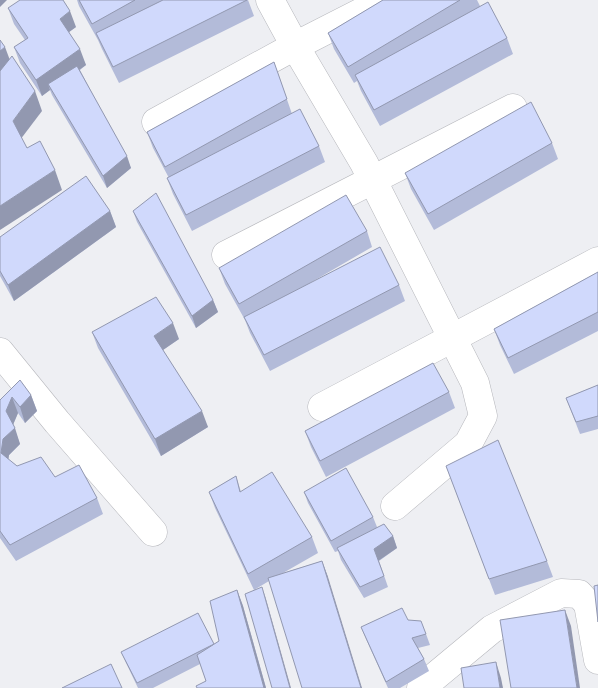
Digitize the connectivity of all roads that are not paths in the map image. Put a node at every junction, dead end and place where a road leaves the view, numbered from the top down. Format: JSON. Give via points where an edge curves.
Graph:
{"nodes":[{"id":1,"x":270,"y":0,"type":"edge"},
{"id":2,"x":385,"y":0,"type":"edge"},
{"id":3,"x":295,"y":46,"type":"junction"},
{"id":4,"x":513,"y":108,"type":"dead end"},
{"id":5,"x":156,"y":122,"type":"dead end"},
{"id":6,"x":372,"y":180,"type":"junction"},
{"id":7,"x":226,"y":255,"type":"dead end"},
{"id":8,"x":598,"y":261,"type":"edge"},
{"id":9,"x":452,"y":338,"type":"junction"},
{"id":10,"x":0,"y":352,"type":"edge"},
{"id":11,"x":322,"y":407,"type":"dead end"},
{"id":12,"x":395,"y":506,"type":"dead end"},
{"id":13,"x":153,"y":532,"type":"dead end"},
{"id":14,"x":598,"y":660,"type":"edge"},
{"id":15,"x":421,"y":688,"type":"edge"}],
"edges":[{"from":1,"to":3,"type":"street"},
{"from":2,"to":3,"type":"street"},
{"from":3,"to":5,"type":"street"},
{"from":3,"to":6,"type":"street"},
{"from":4,"to":6,"type":"street"},
{"from":6,"to":7,"type":"street"},
{"from":6,"to":9,"type":"street"},
{"from":8,"to":9,"type":"street"},
{"from":9,"to":11,"type":"street"},
{"from":9,"to":12,"type":"street","via":[[475,383],[483,416],[468,444]]},
{"from":10,"to":13,"type":"street"},
{"from":14,"to":15,"type":"street","via":[[588,604],[579,594],[561,594],[492,629]]}]}
